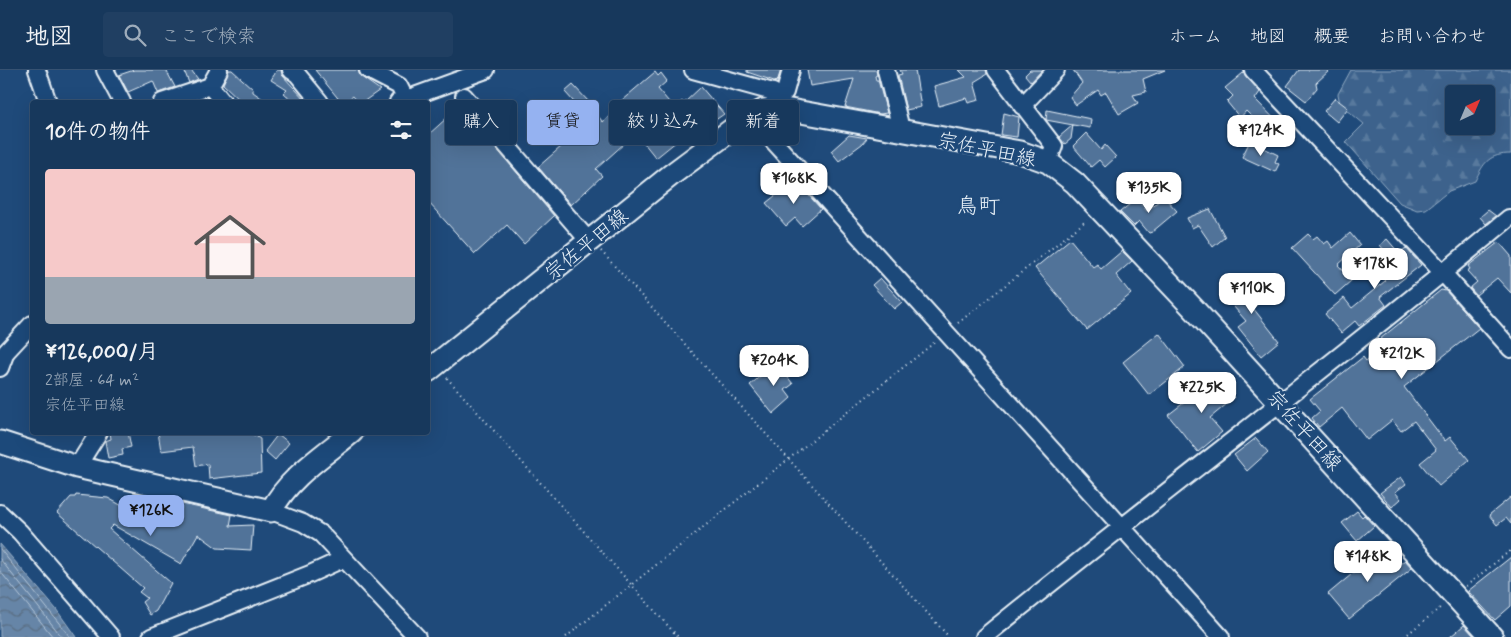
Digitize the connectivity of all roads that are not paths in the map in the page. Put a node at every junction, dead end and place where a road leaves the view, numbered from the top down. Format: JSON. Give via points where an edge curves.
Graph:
{"nodes":[{"id":1,"x":37,"y":70,"type":"edge"},
{"id":2,"x":105,"y":70,"type":"edge"},
{"id":3,"x":219,"y":70,"type":"edge"},
{"id":4,"x":291,"y":70,"type":"edge"},
{"id":5,"x":368,"y":70,"type":"edge"},
{"id":6,"x":486,"y":70,"type":"edge"},
{"id":7,"x":693,"y":70,"type":"edge"},
{"id":8,"x":791,"y":70,"type":"edge"},
{"id":9,"x":886,"y":70,"type":"edge"},
{"id":10,"x":996,"y":70,"type":"edge"},
{"id":11,"x":1056,"y":70,"type":"edge"},
{"id":12,"x":1253,"y":70,"type":"edge"},
{"id":13,"x":210,"y":86,"type":"junction"},
{"id":14,"x":464,"y":96,"type":"dead end"},
{"id":15,"x":47,"y":100,"type":"edge"},
{"id":16,"x":121,"y":100,"type":"edge"},
{"id":17,"x":168,"y":100,"type":"edge"},
{"id":18,"x":222,"y":100,"type":"edge"},
{"id":19,"x":318,"y":100,"type":"edge"},
{"id":20,"x":402,"y":100,"type":"edge"},
{"id":21,"x":405,"y":100,"type":"edge"},
{"id":22,"x":776,"y":100,"type":"edge"},
{"id":23,"x":781,"y":100,"type":"edge"},
{"id":24,"x":1022,"y":106,"type":"junction"},
{"id":25,"x":799,"y":109,"type":"edge"},
{"id":26,"x":897,"y":130,"type":"junction"},
{"id":27,"x":727,"y":134,"type":"edge"},
{"id":28,"x":777,"y":145,"type":"edge"},
{"id":29,"x":1048,"y":162,"type":"junction"},
{"id":30,"x":1509,"y":218,"type":"dead end"},
{"id":31,"x":591,"y":240,"type":"junction"},
{"id":32,"x":1443,"y":273,"type":"junction"},
{"id":33,"x":30,"y":326,"type":"edge"},
{"id":34,"x":1511,"y":349,"type":"edge"},
{"id":35,"x":430,"y":364,"type":"edge"},
{"id":36,"x":0,"y":368,"type":"edge"},
{"id":37,"x":1280,"y":403,"type":"junction"},
{"id":38,"x":97,"y":435,"type":"edge"},
{"id":39,"x":348,"y":435,"type":"edge"},
{"id":40,"x":0,"y":442,"type":"edge"},
{"id":41,"x":77,"y":466,"type":"junction"},
{"id":42,"x":271,"y":510,"type":"junction"},
{"id":43,"x":0,"y":514,"type":"edge"},
{"id":44,"x":1121,"y":526,"type":"junction"},
{"id":45,"x":343,"y":559,"type":"junction"},
{"id":46,"x":111,"y":637,"type":"edge"},
{"id":47,"x":151,"y":637,"type":"edge"},
{"id":48,"x":417,"y":637,"type":"edge"},
{"id":49,"x":984,"y":637,"type":"edge"},
{"id":50,"x":1221,"y":637,"type":"edge"},
{"id":51,"x":1492,"y":637,"type":"edge"}],
"edges":[{"from":1,"to":15,"type":"street"},
{"from":2,"to":16,"type":"street"},
{"from":3,"to":13,"type":"street"},
{"from":4,"to":19,"type":"street"},
{"from":5,"to":20,"type":"street","via":[[399,86]]},
{"from":6,"to":21,"type":"street"},
{"from":7,"to":22,"type":"street","via":[[773,92]]},
{"from":8,"to":23,"type":"street"},
{"from":9,"to":26,"type":"street","via":[[899,120]]},
{"from":10,"to":24,"type":"street"},
{"from":11,"to":24,"type":"street"},
{"from":12,"to":32,"type":"street"},
{"from":13,"to":17,"type":"street"},
{"from":13,"to":18,"type":"street"},
{"from":14,"to":31,"type":"street"},
{"from":24,"to":29,"type":"street","via":[[1054,146]]},
{"from":25,"to":26,"type":"main road","name":"宗佐平田線"},
{"from":26,"to":29,"type":"main road","name":"宗佐平田線","via":[[1020,152]]},
{"from":27,"to":31,"type":"main road","name":"宗佐平田線"},
{"from":28,"to":44,"type":"street"},
{"from":29,"to":37,"type":"main road","name":"宗佐平田線","via":[[1075,183]]},
{"from":30,"to":32,"type":"street"},
{"from":31,"to":35,"type":"main road","name":"宗佐平田線"},
{"from":32,"to":34,"type":"street"},
{"from":32,"to":37,"type":"street"},
{"from":33,"to":36,"type":"street","via":[[6,352]]},
{"from":37,"to":44,"type":"street"},
{"from":37,"to":51,"type":"main road","name":"宗佐平田線"},
{"from":38,"to":41,"type":"street"},
{"from":39,"to":42,"type":"main road","via":[[298,476]]},
{"from":40,"to":41,"type":"main road"},
{"from":41,"to":42,"type":"main road"},
{"from":42,"to":45,"type":"street","via":[[320,534]]},
{"from":43,"to":46,"type":"street","via":[[20,532]]},
{"from":44,"to":49,"type":"street"},
{"from":44,"to":50,"type":"street"},
{"from":45,"to":47,"type":"street"},
{"from":45,"to":48,"type":"street"}]}
